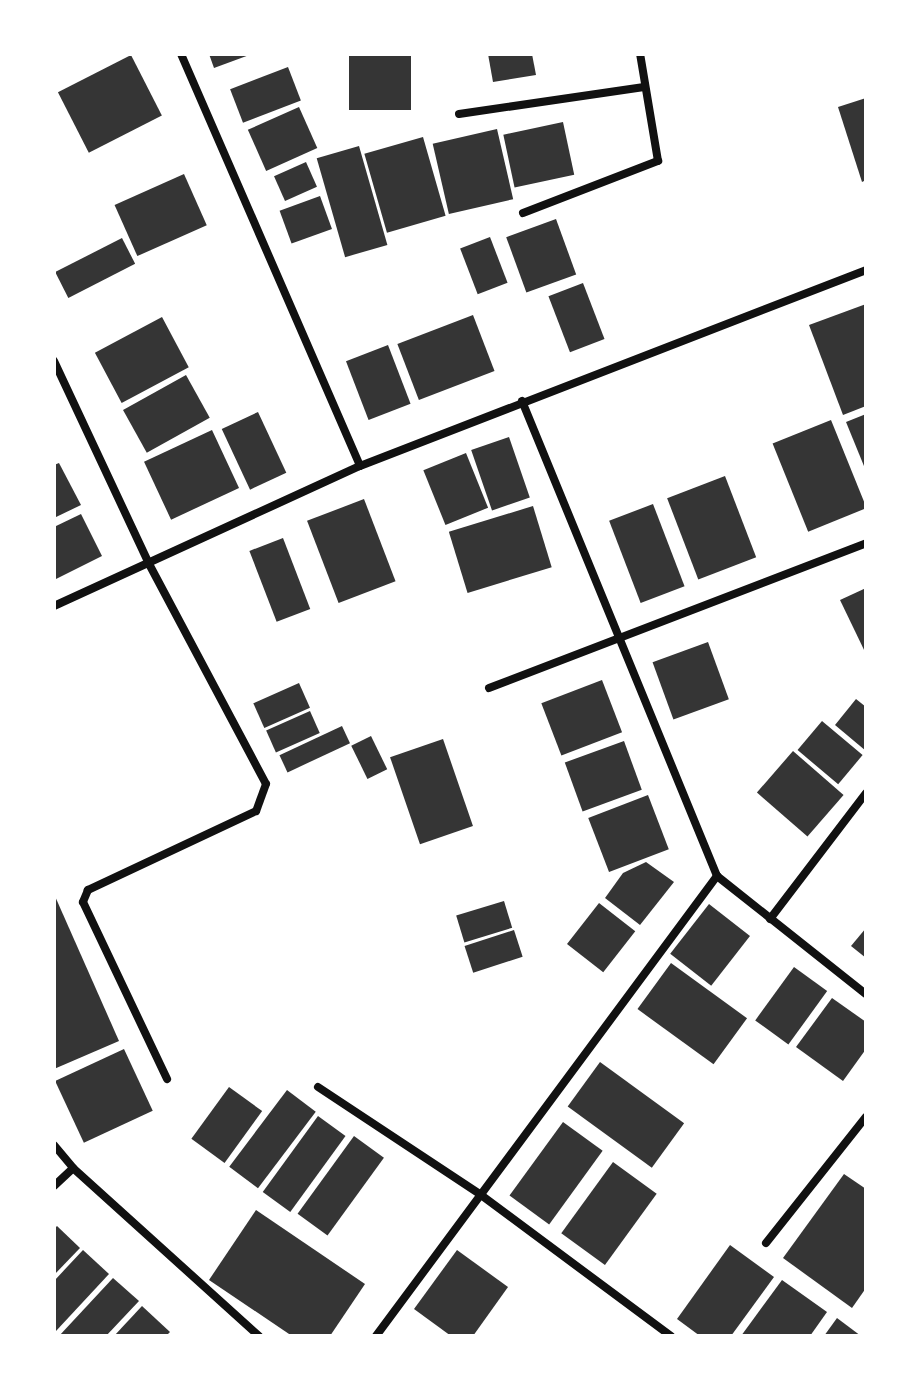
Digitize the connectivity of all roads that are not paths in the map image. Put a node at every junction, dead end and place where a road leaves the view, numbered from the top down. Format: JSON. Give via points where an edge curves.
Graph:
{"nodes":[{"id":1,"x":181,"y":54,"type":"edge"},
{"id":2,"x":640,"y":54,"type":"edge"},
{"id":3,"x":644,"y":87,"type":"junction"},
{"id":4,"x":459,"y":114,"type":"dead end"},
{"id":5,"x":523,"y":213,"type":"dead end"},
{"id":6,"x":866,"y":270,"type":"edge"},
{"id":7,"x":54,"y":361,"type":"edge"},
{"id":8,"x":522,"y":401,"type":"junction"},
{"id":9,"x":360,"y":466,"type":"junction"},
{"id":10,"x":866,"y":543,"type":"edge"},
{"id":11,"x":148,"y":562,"type":"junction"},
{"id":12,"x":54,"y":606,"type":"edge"},
{"id":13,"x":615,"y":637,"type":"junction"},
{"id":14,"x":489,"y":688,"type":"dead end"},
{"id":15,"x":866,"y":793,"type":"edge"},
{"id":16,"x":717,"y":876,"type":"junction"},
{"id":17,"x":770,"y":919,"type":"junction"},
{"id":18,"x":866,"y":994,"type":"edge"},
{"id":19,"x":167,"y":1079,"type":"dead end"},
{"id":20,"x":318,"y":1087,"type":"dead end"},
{"id":21,"x":866,"y":1117,"type":"edge"},
{"id":22,"x":54,"y":1145,"type":"edge"},
{"id":23,"x":73,"y":1168,"type":"junction"},
{"id":24,"x":54,"y":1186,"type":"edge"},
{"id":25,"x":481,"y":1195,"type":"junction"},
{"id":26,"x":766,"y":1243,"type":"dead end"},
{"id":27,"x":259,"y":1336,"type":"edge"},
{"id":28,"x":376,"y":1336,"type":"edge"},
{"id":29,"x":671,"y":1336,"type":"edge"}],
"edges":[{"from":1,"to":9,"type":"street"},
{"from":2,"to":3,"type":"street"},
{"from":3,"to":4,"type":"street"},
{"from":3,"to":5,"type":"street","via":[[658,161]]},
{"from":6,"to":8,"type":"street"},
{"from":7,"to":11,"type":"street"},
{"from":8,"to":9,"type":"street"},
{"from":8,"to":13,"type":"street"},
{"from":9,"to":11,"type":"street"},
{"from":10,"to":13,"type":"street"},
{"from":11,"to":12,"type":"street"},
{"from":11,"to":19,"type":"street","via":[[266,784],[256,811],[88,890],[83,902]]},
{"from":13,"to":14,"type":"street"},
{"from":13,"to":16,"type":"street"},
{"from":15,"to":17,"type":"street"},
{"from":16,"to":17,"type":"street"},
{"from":16,"to":25,"type":"street"},
{"from":17,"to":18,"type":"street"},
{"from":20,"to":25,"type":"street"},
{"from":21,"to":26,"type":"street"},
{"from":22,"to":23,"type":"street"},
{"from":23,"to":24,"type":"street"},
{"from":23,"to":27,"type":"street"},
{"from":25,"to":28,"type":"street"},
{"from":25,"to":29,"type":"street"}]}
